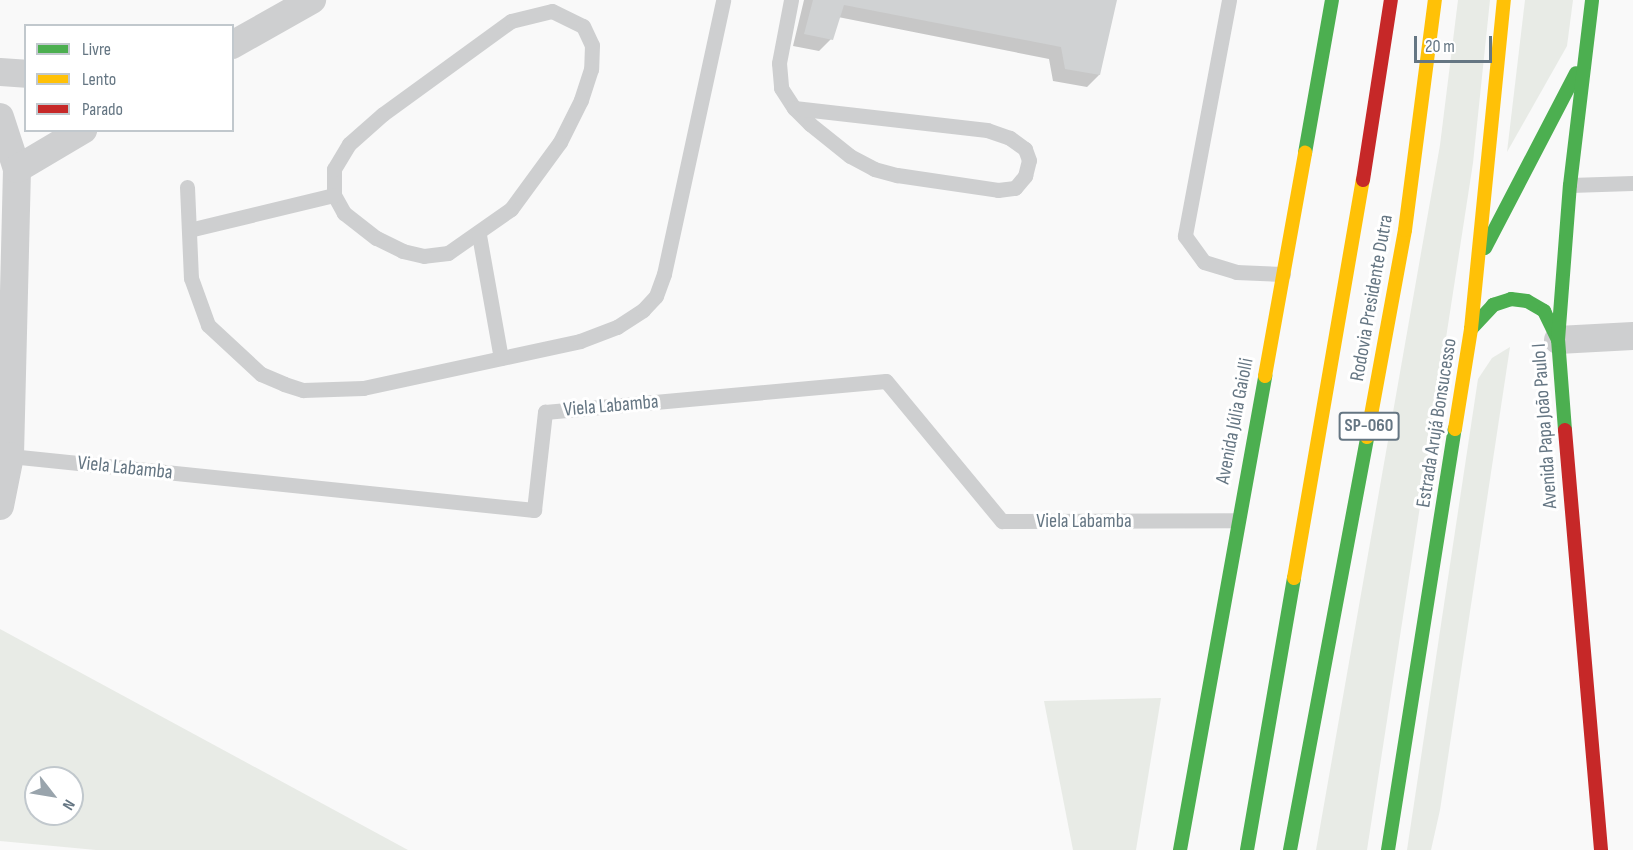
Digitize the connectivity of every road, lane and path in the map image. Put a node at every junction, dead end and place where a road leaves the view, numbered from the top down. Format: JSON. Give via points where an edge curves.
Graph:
{"nodes":[{"id":1,"x":312,"y":0,"type":"edge"},
{"id":2,"x":723,"y":0,"type":"edge"},
{"id":3,"x":791,"y":0,"type":"edge"},
{"id":4,"x":1229,"y":0,"type":"edge"},
{"id":5,"x":1332,"y":0,"type":"edge"},
{"id":6,"x":1391,"y":0,"type":"edge"},
{"id":7,"x":1435,"y":0,"type":"edge"},
{"id":8,"x":1504,"y":0,"type":"edge"},
{"id":9,"x":1592,"y":0,"type":"edge"},
{"id":10,"x":234,"y":44,"type":"edge"},
{"id":11,"x":1585,"y":56,"type":"junction"},
{"id":12,"x":0,"y":72,"type":"edge"},
{"id":13,"x":24,"y":74,"type":"edge"},
{"id":14,"x":794,"y":108,"type":"junction"},
{"id":15,"x":0,"y":117,"type":"edge"},
{"id":16,"x":80,"y":132,"type":"edge"},
{"id":17,"x":17,"y":169,"type":"junction"},
{"id":18,"x":1633,"y":183,"type":"edge"},
{"id":19,"x":1570,"y":185,"type":"junction"},
{"id":20,"x":187,"y":187,"type":"dead end"},
{"id":21,"x":334,"y":195,"type":"junction"},
{"id":22,"x":189,"y":230,"type":"junction"},
{"id":23,"x":479,"y":235,"type":"junction"},
{"id":24,"x":1477,"y":263,"type":"junction"},
{"id":25,"x":1283,"y":274,"type":"junction"},
{"id":26,"x":1471,"y":329,"type":"junction"},
{"id":27,"x":1633,"y":336,"type":"edge"},
{"id":28,"x":1558,"y":340,"type":"junction"},
{"id":29,"x":501,"y":358,"type":"junction"},
{"id":30,"x":10,"y":456,"type":"junction"},
{"id":31,"x":0,"y":506,"type":"edge"},
{"id":32,"x":1236,"y":520,"type":"junction"},
{"id":33,"x":1180,"y":850,"type":"edge"},
{"id":34,"x":1247,"y":850,"type":"edge"},
{"id":35,"x":1290,"y":850,"type":"edge"},
{"id":36,"x":1388,"y":850,"type":"edge"},
{"id":37,"x":1601,"y":850,"type":"edge"}],
"edges":[{"from":1,"to":10,"type":"street"},
{"from":2,"to":29,"type":"lane","via":[[656,296],[617,327],[580,340]]},
{"from":3,"to":14,"type":"lane","via":[[779,63],[781,88]]},
{"from":4,"to":25,"type":"lane","via":[[1185,236],[1204,262],[1236,272]]},
{"from":5,"to":25,"type":"main road","name":"Avenida Júlia Gaiolli"},
{"from":6,"to":34,"type":"main road","name":"Rodovia Presidente Dutra","number":"SP-060"},
{"from":7,"to":35,"type":"main road","name":"Rodovia Presidente Dutra","number":"SP-060","via":[[1405,230]]},
{"from":8,"to":24,"type":"main road","name":"Estrada Arujá Bonsucesso"},
{"from":9,"to":11,"type":"main road","name":"Avenida Papa João Paulo I"},
{"from":11,"to":19,"type":"main road","name":"Avenida Papa João Paulo I"},
{"from":11,"to":24,"type":"main road"},
{"from":12,"to":13,"type":"street"},
{"from":14,"to":14,"type":"lane","via":[[850,156],[874,170],[998,190],[1015,188],[1025,176],[1029,160],[1025,149],[1010,138],[987,130]]},
{"from":15,"to":17,"type":"street"},
{"from":16,"to":17,"type":"street"},
{"from":17,"to":30,"type":"street"},
{"from":18,"to":19,"type":"lane"},
{"from":19,"to":28,"type":"main road","name":"Avenida Papa João Paulo I"},
{"from":20,"to":22,"type":"lane"},
{"from":21,"to":22,"type":"lane"},
{"from":21,"to":23,"type":"lane","via":[[345,213],[376,238],[403,252],[424,256],[448,253]]},
{"from":21,"to":23,"type":"lane","via":[[334,169],[349,144],[383,114],[511,21],[552,11],[569,16],[583,26],[592,45],[591,69],[581,100],[560,142],[529,187],[511,209]]},
{"from":22,"to":29,"type":"lane","via":[[191,278],[208,325],[261,374],[284,384],[303,390],[363,388]]},
{"from":23,"to":29,"type":"lane"},
{"from":24,"to":26,"type":"main road","name":"Estrada Arujá Bonsucesso"},
{"from":25,"to":32,"type":"main road","name":"Avenida Júlia Gaiolli"},
{"from":26,"to":28,"type":"main road","via":[[1493,305],[1511,299],[1527,301],[1544,310]]},
{"from":26,"to":36,"type":"main road","name":"Estrada Arujá Bonsucesso"},
{"from":27,"to":28,"type":"street"},
{"from":28,"to":37,"type":"main road","name":"Avenida Papa João Paulo I","via":[[1594,803]]},
{"from":30,"to":31,"type":"street"},
{"from":30,"to":32,"type":"lane","name":"Viela Labamba","via":[[534,510],[545,412],[886,381],[1002,521]]},
{"from":32,"to":33,"type":"main road","name":"Avenida Júlia Gaiolli"}]}
